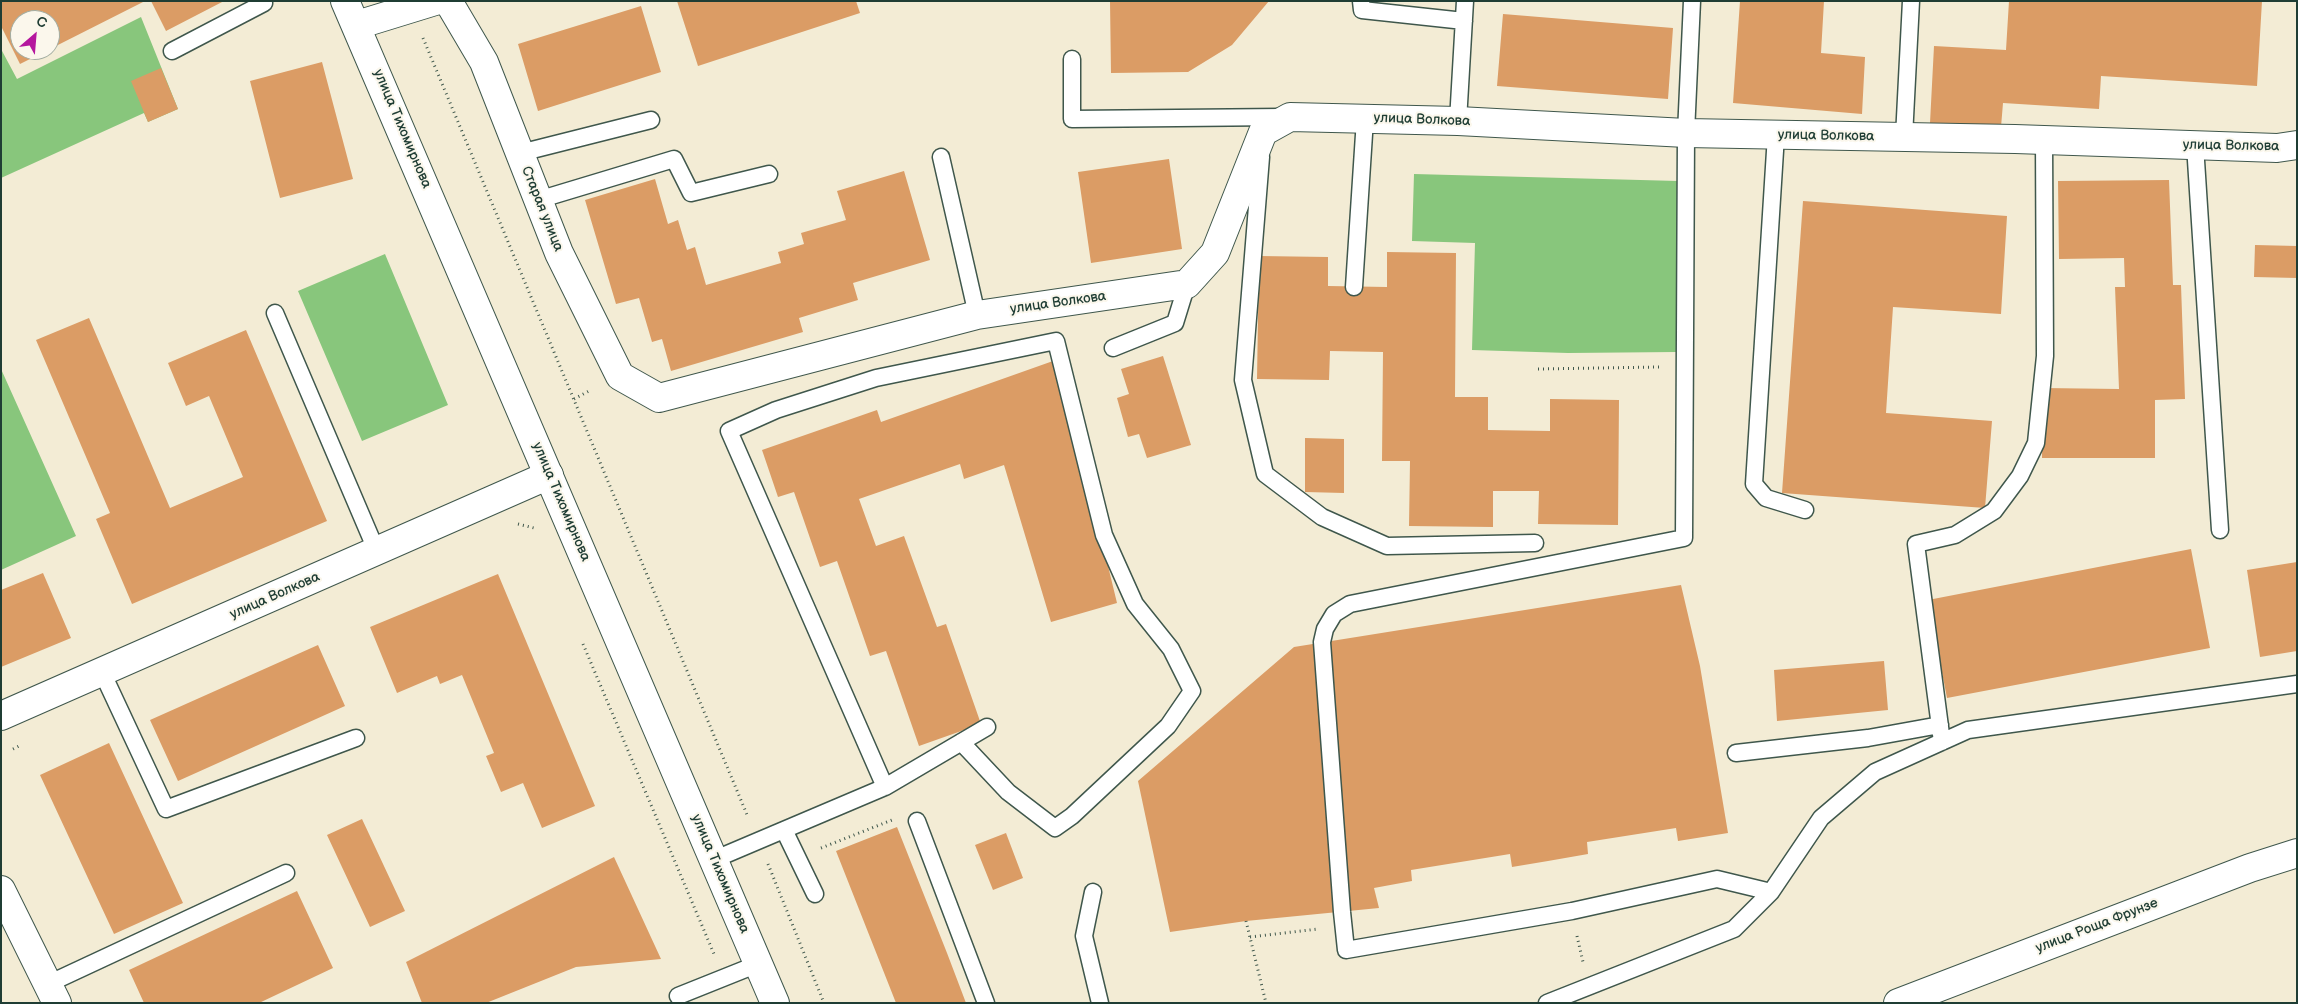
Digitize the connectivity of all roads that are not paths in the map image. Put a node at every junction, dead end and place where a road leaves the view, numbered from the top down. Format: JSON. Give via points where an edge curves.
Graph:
{"nodes":[{"id":1,"x":263,"y":1,"type":"edge"},
{"id":2,"x":448,"y":1,"type":"edge"},
{"id":3,"x":1361,"y":1,"type":"edge"},
{"id":4,"x":1465,"y":1,"type":"edge"},
{"id":5,"x":1692,"y":1,"type":"edge"},
{"id":6,"x":1911,"y":1,"type":"edge"},
{"id":7,"x":422,"y":4,"type":"edge"},
{"id":8,"x":351,"y":13,"type":"edge"},
{"id":9,"x":1464,"y":22,"type":"junction"},
{"id":10,"x":172,"y":52,"type":"dead end"},
{"id":11,"x":1072,"y":59,"type":"dead end"},
{"id":12,"x":1290,"y":117,"type":"junction"},
{"id":13,"x":1365,"y":119,"type":"junction"},
{"id":14,"x":651,"y":120,"type":"dead end"},
{"id":15,"x":1458,"y":121,"type":"junction"},
{"id":16,"x":1263,"y":132,"type":"junction"},
{"id":17,"x":1686,"y":133,"type":"junction"},
{"id":18,"x":1776,"y":135,"type":"junction"},
{"id":19,"x":1904,"y":137,"type":"junction"},
{"id":20,"x":2044,"y":140,"type":"junction"},
{"id":21,"x":2195,"y":145,"type":"junction"},
{"id":22,"x":2297,"y":145,"type":"edge"},
{"id":23,"x":520,"y":153,"type":"junction"},
{"id":24,"x":941,"y":157,"type":"dead end"},
{"id":25,"x":769,"y":174,"type":"dead end"},
{"id":26,"x":538,"y":200,"type":"junction"},
{"id":27,"x":1187,"y":284,"type":"junction"},
{"id":28,"x":1354,"y":288,"type":"dead end"},
{"id":29,"x":275,"y":313,"type":"dead end"},
{"id":30,"x":977,"y":315,"type":"junction"},
{"id":31,"x":1113,"y":348,"type":"dead end"},
{"id":32,"x":659,"y":398,"type":"joint"},
{"id":33,"x":549,"y":475,"type":"junction"},
{"id":34,"x":1805,"y":510,"type":"dead end"},
{"id":35,"x":2220,"y":530,"type":"dead end"},
{"id":36,"x":1535,"y":542,"type":"dead end"},
{"id":37,"x":377,"y":552,"type":"junction"},
{"id":38,"x":102,"y":672,"type":"junction"},
{"id":39,"x":2297,"y":684,"type":"edge"},
{"id":40,"x":1,"y":716,"type":"edge"},
{"id":41,"x":987,"y":727,"type":"dead end"},
{"id":42,"x":1941,"y":733,"type":"junction"},
{"id":43,"x":356,"y":738,"type":"dead end"},
{"id":44,"x":961,"y":742,"type":"junction"},
{"id":45,"x":1736,"y":753,"type":"dead end"},
{"id":46,"x":885,"y":787,"type":"junction"},
{"id":47,"x":917,"y":821,"type":"road end"},
{"id":48,"x":784,"y":830,"type":"junction"},
{"id":49,"x":2297,"y":853,"type":"edge"},
{"id":50,"x":713,"y":860,"type":"junction"},
{"id":51,"x":286,"y":873,"type":"dead end"},
{"id":52,"x":1,"y":890,"type":"edge"},
{"id":53,"x":1092,"y":892,"type":"dead end"},
{"id":54,"x":1771,"y":892,"type":"junction"},
{"id":55,"x":815,"y":894,"type":"dead end"},
{"id":56,"x":758,"y":964,"type":"junction"},
{"id":57,"x":53,"y":994,"type":"edge"},
{"id":58,"x":678,"y":996,"type":"dead end"},
{"id":59,"x":775,"y":1003,"type":"edge"},
{"id":60,"x":986,"y":1003,"type":"edge"},
{"id":61,"x":1100,"y":1003,"type":"edge"},
{"id":62,"x":1547,"y":1003,"type":"edge"},
{"id":63,"x":1898,"y":1003,"type":"edge"}],
"edges":[{"from":1,"to":10,"type":"lane"},
{"from":2,"to":23,"type":"street","name":"Старая улица","via":[[484,62]]},
{"from":3,"to":9,"type":"lane","via":[[1362,10]]},
{"from":4,"to":9,"type":"lane"},
{"from":5,"to":17,"type":"lane"},
{"from":6,"to":19,"type":"lane"},
{"from":7,"to":8,"type":"street"},
{"from":8,"to":33,"type":"street","name":"улица Тихомирнова"},
{"from":9,"to":15,"type":"lane"},
{"from":11,"to":12,"type":"lane","via":[[1072,119]]},
{"from":12,"to":13,"type":"street","name":"улица Волкова"},
{"from":12,"to":16,"type":"street"},
{"from":13,"to":15,"type":"street","name":"улица Волкова"},
{"from":13,"to":28,"type":"lane"},
{"from":14,"to":23,"type":"lane"},
{"from":15,"to":17,"type":"street","name":"улица Волкова"},
{"from":16,"to":27,"type":"street","via":[[1215,253]]},
{"from":16,"to":36,"type":"lane","via":[[1243,380],[1265,474],[1322,518],[1387,546]]},
{"from":17,"to":18,"type":"street","name":"улица Волкова"},
{"from":17,"to":54,"type":"lane","via":[[1684,538],[1350,604],[1334,614],[1322,642],[1346,950],[1572,911],[1717,879]]},
{"from":18,"to":19,"type":"street","name":"улица Волкова"},
{"from":18,"to":34,"type":"lane","via":[[1754,484],[1766,498]]},
{"from":19,"to":20,"type":"street","name":"улица Волкова"},
{"from":20,"to":21,"type":"street","name":"улица Волкова"},
{"from":20,"to":42,"type":"lane","via":[[2045,356],[2036,443],[2020,476],[1994,511],[1955,535],[1916,544]]},
{"from":21,"to":22,"type":"street","name":"улица Волкова","via":[[2277,148]]},
{"from":21,"to":35,"type":"lane"},
{"from":23,"to":26,"type":"street","name":"Старая улица"},
{"from":24,"to":30,"type":"lane"},
{"from":25,"to":26,"type":"lane","via":[[691,193],[674,159]]},
{"from":26,"to":32,"type":"street","name":"Старая улица","via":[[559,253],[620,376]]},
{"from":27,"to":30,"type":"street","name":"улица Волкова"},
{"from":27,"to":31,"type":"lane","via":[[1175,323]]},
{"from":29,"to":37,"type":"lane"},
{"from":30,"to":32,"type":"street","name":"улица Волкова"},
{"from":33,"to":37,"type":"street","name":"улица Волкова"},
{"from":33,"to":50,"type":"street","name":"улица Тихомирнова"},
{"from":37,"to":38,"type":"street","name":"улица Волкова"},
{"from":38,"to":40,"type":"street","name":"улица Волкова"},
{"from":38,"to":43,"type":"lane","via":[[166,810]]},
{"from":39,"to":42,"type":"lane"},
{"from":41,"to":44,"type":"lane"},
{"from":42,"to":45,"type":"lane"},
{"from":42,"to":54,"type":"lane","via":[[1874,772],[1821,818]]},
{"from":44,"to":46,"type":"lane"},
{"from":44,"to":46,"type":"lane","via":[[1008,792],[1055,828],[1168,726],[1192,691],[1171,649],[1135,604],[1104,535],[1056,341],[876,378],[776,410],[729,432]]},
{"from":46,"to":48,"type":"lane"},
{"from":47,"to":60,"type":"lane"},
{"from":48,"to":50,"type":"lane"},
{"from":48,"to":55,"type":"lane"},
{"from":49,"to":63,"type":"street","name":"улица Роща Фрунзе"},
{"from":50,"to":56,"type":"street","name":"улица Тихомирнова"},
{"from":51,"to":57,"type":"lane"},
{"from":52,"to":57,"type":"street"},
{"from":53,"to":61,"type":"lane","via":[[1084,936]]},
{"from":54,"to":62,"type":"lane","via":[[1734,929]]},
{"from":56,"to":58,"type":"lane"},
{"from":56,"to":59,"type":"street","name":"улица Тихомирнова"}]}
